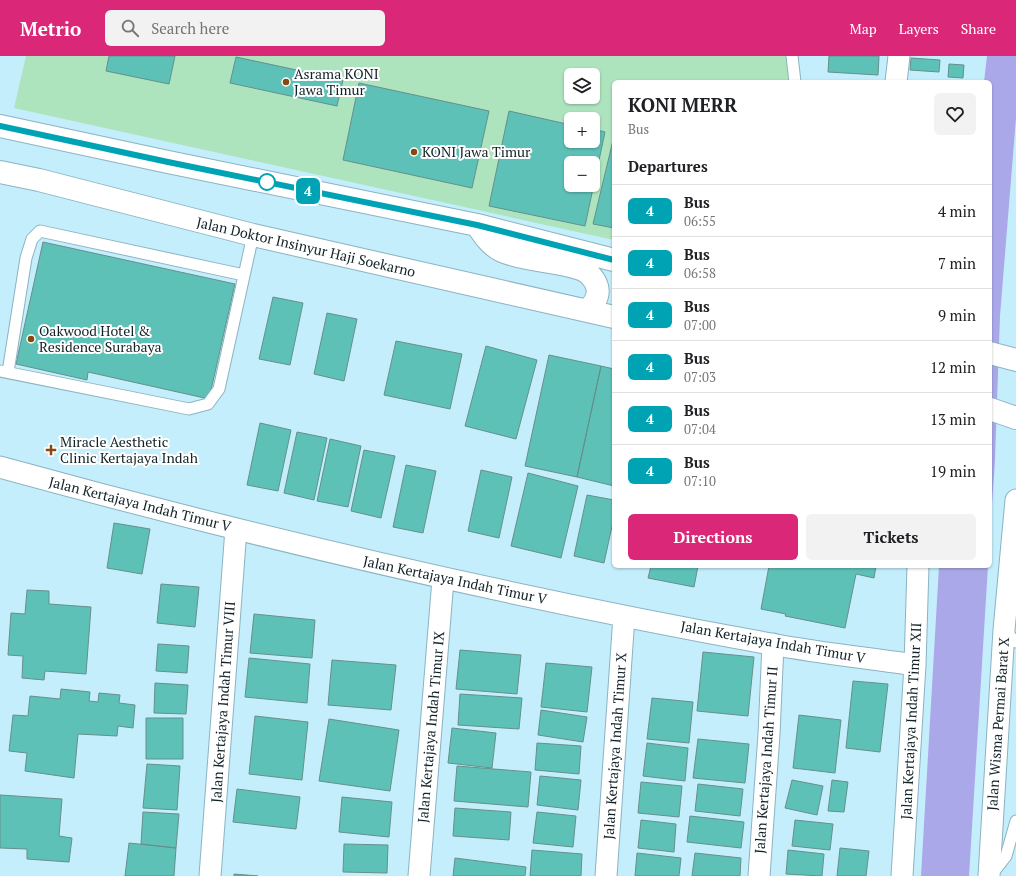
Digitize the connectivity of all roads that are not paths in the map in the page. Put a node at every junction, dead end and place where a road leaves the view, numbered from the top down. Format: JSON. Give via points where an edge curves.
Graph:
{"nodes":[{"id":1,"x":792,"y":56,"type":"edge"},
{"id":2,"x":899,"y":56,"type":"edge"},
{"id":3,"x":796,"y":80,"type":"edge"},
{"id":4,"x":896,"y":80,"type":"edge"},
{"id":5,"x":0,"y":126,"type":"edge"},
{"id":6,"x":0,"y":172,"type":"edge"},
{"id":7,"x":477,"y":225,"type":"junction"},
{"id":8,"x":253,"y":235,"type":"junction"},
{"id":9,"x":612,"y":259,"type":"edge"},
{"id":10,"x":244,"y":275,"type":"junction"},
{"id":11,"x":588,"y":311,"type":"junction"},
{"id":12,"x":612,"y":317,"type":"edge"},
{"id":13,"x":4,"y":372,"type":"edge"},
{"id":14,"x":0,"y":467,"type":"edge"},
{"id":15,"x":1016,"y":500,"type":"edge"},
{"id":16,"x":236,"y":529,"type":"junction"},
{"id":17,"x":1014,"y":532,"type":"edge"},
{"id":18,"x":1013,"y":562,"type":"edge"},
{"id":19,"x":918,"y":568,"type":"edge"},
{"id":20,"x":443,"y":579,"type":"junction"},
{"id":21,"x":624,"y":616,"type":"junction"},
{"id":22,"x":1010,"y":636,"type":"edge"},
{"id":23,"x":773,"y":644,"type":"junction"},
{"id":24,"x":915,"y":665,"type":"junction"},
{"id":25,"x":1016,"y":821,"type":"edge"},
{"id":26,"x":210,"y":876,"type":"edge"},
{"id":27,"x":419,"y":876,"type":"edge"},
{"id":28,"x":606,"y":876,"type":"edge"},
{"id":29,"x":759,"y":876,"type":"edge"},
{"id":30,"x":902,"y":876,"type":"edge"},
{"id":31,"x":989,"y":876,"type":"edge"}],
"edges":[{"from":1,"to":3,"type":"lane"},
{"from":2,"to":4,"type":"street"},
{"from":5,"to":7,"type":"main road"},
{"from":6,"to":8,"type":"main road","name":"Jalan Doktor Insinyur Haji Soekarno"},
{"from":7,"to":9,"type":"main road"},
{"from":7,"to":11,"type":"main road","via":[[493,246],[504,252],[574,267],[592,277],[598,289],[598,296]]},
{"from":8,"to":10,"type":"lane"},
{"from":8,"to":11,"type":"main road","name":"Jalan Doktor Insinyur Haji Soekarno"},
{"from":10,"to":13,"type":"lane","via":[[220,390],[208,404],[189,409]]},
{"from":10,"to":13,"type":"lane","via":[[40,231],[32,240],[26,258]]},
{"from":11,"to":12,"type":"main road","name":"Jalan Doktor Insinyur Haji Soekarno"},
{"from":14,"to":16,"type":"street","name":"Jalan Kertajaya Indah Timur V"},
{"from":15,"to":17,"type":"street","name":"Jalan Wisma Permai Barat X"},
{"from":16,"to":20,"type":"street","name":"Jalan Kertajaya Indah Timur V"},
{"from":16,"to":26,"type":"street","name":"Jalan Kertajaya Indah Timur VIII"},
{"from":17,"to":18,"type":"street","name":"Jalan Wisma Permai Barat X"},
{"from":18,"to":22,"type":"street","name":"Jalan Wisma Permai Barat X"},
{"from":19,"to":24,"type":"street","name":"Jalan Kertajaya Indah Timur XII"},
{"from":20,"to":21,"type":"street","name":"Jalan Kertajaya Indah Timur V"},
{"from":20,"to":27,"type":"street","name":"Jalan Kertajaya Indah Timur IX"},
{"from":21,"to":23,"type":"street","name":"Jalan Kertajaya Indah Timur V"},
{"from":21,"to":28,"type":"street","name":"Jalan Kertajaya Indah Timur X"},
{"from":22,"to":31,"type":"street","name":"Jalan Wisma Permai Barat X"},
{"from":23,"to":24,"type":"street","name":"Jalan Kertajaya Indah Timur V"},
{"from":23,"to":29,"type":"street","name":"Jalan Kertajaya Indah Timur II"},
{"from":24,"to":30,"type":"street","name":"Jalan Kertajaya Indah Timur XII"},
{"from":25,"to":31,"type":"lane","via":[[1006,856]]}]}
